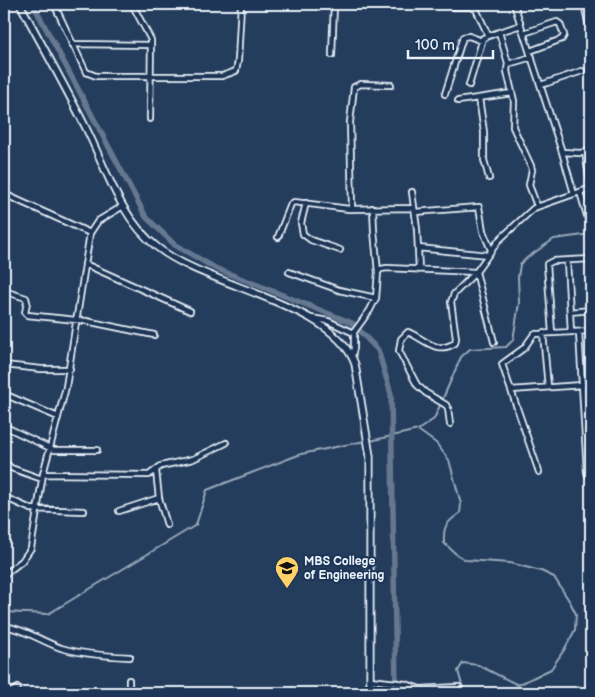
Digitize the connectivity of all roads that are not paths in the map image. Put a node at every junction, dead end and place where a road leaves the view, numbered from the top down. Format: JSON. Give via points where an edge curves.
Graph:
{"nodes":[{"id":1,"x":20,"y":4,"type":"edge"},
{"id":2,"x":54,"y":4,"type":"edge"},
{"id":3,"x":132,"y":4,"type":"edge"},
{"id":4,"x":241,"y":4,"type":"edge"},
{"id":5,"x":334,"y":4,"type":"edge"},
{"id":6,"x":514,"y":4,"type":"edge"},
{"id":7,"x":584,"y":4,"type":"edge"},
{"id":8,"x":454,"y":7,"type":"dead end"},
{"id":9,"x":521,"y":24,"type":"junction"},
{"id":10,"x":499,"y":32,"type":"junction"},
{"id":11,"x":524,"y":33,"type":"junction"},
{"id":12,"x":488,"y":35,"type":"junction"},
{"id":13,"x":591,"y":35,"type":"edge"},
{"id":14,"x":482,"y":41,"type":"junction"},
{"id":15,"x":72,"y":44,"type":"junction"},
{"id":16,"x":151,"y":45,"type":"junction"},
{"id":17,"x":531,"y":54,"type":"junction"},
{"id":18,"x":332,"y":55,"type":"dead end"},
{"id":19,"x":508,"y":64,"type":"junction"},
{"id":20,"x":582,"y":70,"type":"dead end"},
{"id":21,"x":151,"y":77,"type":"junction"},
{"id":22,"x":541,"y":84,"type":"junction"},
{"id":23,"x":391,"y":85,"type":"dead end"},
{"id":24,"x":469,"y":85,"type":"dead end"},
{"id":25,"x":512,"y":93,"type":"junction"},
{"id":26,"x":445,"y":94,"type":"dead end"},
{"id":27,"x":479,"y":98,"type":"junction"},
{"id":28,"x":458,"y":101,"type":"dead end"},
{"id":29,"x":150,"y":118,"type":"dead end"},
{"id":30,"x":591,"y":151,"type":"edge"},
{"id":31,"x":562,"y":152,"type":"junction"},
{"id":32,"x":585,"y":152,"type":"junction"},
{"id":33,"x":489,"y":178,"type":"dead end"},
{"id":34,"x":591,"y":188,"type":"edge"},
{"id":35,"x":412,"y":192,"type":"dead end"},
{"id":36,"x":580,"y":192,"type":"junction"},
{"id":37,"x":4,"y":194,"type":"edge"},
{"id":38,"x":574,"y":194,"type":"junction"},
{"id":39,"x":306,"y":204,"type":"junction"},
{"id":40,"x":123,"y":206,"type":"junction"},
{"id":41,"x":537,"y":206,"type":"junction"},
{"id":42,"x":352,"y":208,"type":"junction"},
{"id":43,"x":373,"y":208,"type":"junction"},
{"id":44,"x":414,"y":210,"type":"junction"},
{"id":45,"x":591,"y":229,"type":"edge"},
{"id":46,"x":90,"y":233,"type":"junction"},
{"id":47,"x":278,"y":237,"type":"dead end"},
{"id":48,"x":418,"y":248,"type":"junction"},
{"id":49,"x":340,"y":250,"type":"dead end"},
{"id":50,"x":490,"y":252,"type":"junction"},
{"id":51,"x":591,"y":259,"type":"edge"},
{"id":52,"x":568,"y":261,"type":"junction"},
{"id":53,"x":85,"y":264,"type":"junction"},
{"id":54,"x":419,"y":270,"type":"junction"},
{"id":55,"x":289,"y":272,"type":"dead end"},
{"id":56,"x":378,"y":272,"type":"junction"},
{"id":57,"x":476,"y":272,"type":"junction"},
{"id":58,"x":4,"y":291,"type":"edge"},
{"id":59,"x":376,"y":298,"type":"junction"},
{"id":60,"x":591,"y":310,"type":"edge"},
{"id":61,"x":190,"y":311,"type":"dead end"},
{"id":62,"x":570,"y":312,"type":"junction"},
{"id":63,"x":308,"y":318,"type":"junction"},
{"id":64,"x":76,"y":319,"type":"junction"},
{"id":65,"x":591,"y":331,"type":"edge"},
{"id":66,"x":354,"y":332,"type":"junction"},
{"id":67,"x":571,"y":332,"type":"junction"},
{"id":68,"x":579,"y":332,"type":"junction"},
{"id":69,"x":543,"y":333,"type":"junction"},
{"id":70,"x":552,"y":333,"type":"junction"},
{"id":71,"x":154,"y":336,"type":"dead end"},
{"id":72,"x":494,"y":342,"type":"dead end"},
{"id":73,"x":352,"y":356,"type":"junction"},
{"id":74,"x":4,"y":365,"type":"edge"},
{"id":75,"x":70,"y":370,"type":"junction"},
{"id":76,"x":582,"y":385,"type":"junction"},
{"id":77,"x":591,"y":385,"type":"edge"},
{"id":78,"x":548,"y":387,"type":"junction"},
{"id":79,"x":511,"y":390,"type":"junction"},
{"id":80,"x":4,"y":394,"type":"edge"},
{"id":81,"x":58,"y":416,"type":"junction"},
{"id":82,"x":450,"y":424,"type":"dead end"},
{"id":83,"x":6,"y":427,"type":"dead end"},
{"id":84,"x":584,"y":433,"type":"junction"},
{"id":85,"x":591,"y":433,"type":"edge"},
{"id":86,"x":226,"y":443,"type":"dead end"},
{"id":87,"x":50,"y":449,"type":"junction"},
{"id":88,"x":96,"y":450,"type":"dead end"},
{"id":89,"x":4,"y":461,"type":"edge"},
{"id":90,"x":156,"y":471,"type":"junction"},
{"id":91,"x":539,"y":472,"type":"dead end"},
{"id":92,"x":43,"y":476,"type":"junction"},
{"id":93,"x":591,"y":477,"type":"edge"},
{"id":94,"x":4,"y":497,"type":"edge"},
{"id":95,"x":159,"y":498,"type":"junction"},
{"id":96,"x":38,"y":510,"type":"junction"},
{"id":97,"x":84,"y":511,"type":"dead end"},
{"id":98,"x":118,"y":511,"type":"dead end"},
{"id":99,"x":167,"y":525,"type":"dead end"},
{"id":100,"x":4,"y":575,"type":"edge"},
{"id":101,"x":4,"y":626,"type":"edge"},
{"id":102,"x":130,"y":657,"type":"dead end"},
{"id":103,"x":129,"y":680,"type":"dead end"},
{"id":104,"x":370,"y":680,"type":"junction"},
{"id":105,"x":18,"y":688,"type":"dead end"},
{"id":106,"x":9,"y":693,"type":"edge"},
{"id":107,"x":129,"y":693,"type":"edge"},
{"id":108,"x":370,"y":693,"type":"edge"},
{"id":109,"x":463,"y":693,"type":"edge"}],
"edges":[{"from":1,"to":40,"type":"street"},
{"from":2,"to":15,"type":"street"},
{"from":3,"to":16,"type":"street"},
{"from":4,"to":21,"type":"street","via":[[236,71],[222,76]]},
{"from":5,"to":18,"type":"street"},
{"from":6,"to":9,"type":"street"},
{"from":7,"to":13,"type":"street"},
{"from":8,"to":12,"type":"street","via":[[476,9]]},
{"from":9,"to":10,"type":"street"},
{"from":9,"to":11,"type":"street"},
{"from":10,"to":12,"type":"street"},
{"from":10,"to":19,"type":"street"},
{"from":11,"to":17,"type":"street"},
{"from":11,"to":17,"type":"street","via":[[557,22],[562,26],[562,39]]},
{"from":12,"to":14,"type":"street"},
{"from":14,"to":24,"type":"street"},
{"from":14,"to":26,"type":"street","via":[[463,37]]},
{"from":15,"to":16,"type":"street"},
{"from":15,"to":21,"type":"street","via":[[89,74]]},
{"from":16,"to":21,"type":"street"},
{"from":17,"to":19,"type":"street"},
{"from":17,"to":22,"type":"street"},
{"from":19,"to":25,"type":"street"},
{"from":20,"to":22,"type":"street"},
{"from":21,"to":29,"type":"street"},
{"from":22,"to":31,"type":"street"},
{"from":23,"to":42,"type":"street","via":[[361,84],[353,90],[350,122]]},
{"from":25,"to":27,"type":"street"},
{"from":25,"to":41,"type":"street","via":[[513,127],[531,166],[529,185]]},
{"from":27,"to":28,"type":"street"},
{"from":27,"to":33,"type":"street","via":[[484,127],[484,160]]},
{"from":30,"to":32,"type":"street"},
{"from":31,"to":32,"type":"street"},
{"from":31,"to":38,"type":"street"},
{"from":32,"to":34,"type":"street"},
{"from":34,"to":36,"type":"street"},
{"from":35,"to":44,"type":"street"},
{"from":36,"to":38,"type":"street"},
{"from":36,"to":45,"type":"street"},
{"from":37,"to":46,"type":"street"},
{"from":38,"to":41,"type":"street"},
{"from":39,"to":42,"type":"street"},
{"from":39,"to":47,"type":"street","via":[[290,204]]},
{"from":39,"to":49,"type":"street","via":[[301,224],[303,234],[310,240]]},
{"from":40,"to":46,"type":"street","via":[[98,221]]},
{"from":40,"to":63,"type":"street","via":[[145,236],[175,260]]},
{"from":41,"to":50,"type":"street"},
{"from":42,"to":43,"type":"street"},
{"from":43,"to":44,"type":"street"},
{"from":43,"to":56,"type":"street"},
{"from":44,"to":48,"type":"street"},
{"from":44,"to":50,"type":"street","via":[[479,207]]},
{"from":46,"to":53,"type":"street"},
{"from":48,"to":50,"type":"street"},
{"from":48,"to":54,"type":"street"},
{"from":50,"to":57,"type":"street"},
{"from":51,"to":52,"type":"street"},
{"from":52,"to":62,"type":"street"},
{"from":52,"to":70,"type":"street","via":[[547,264]]},
{"from":53,"to":61,"type":"street"},
{"from":53,"to":64,"type":"street"},
{"from":54,"to":56,"type":"street","via":[[392,267]]},
{"from":54,"to":57,"type":"street"},
{"from":55,"to":59,"type":"street","via":[[340,290]]},
{"from":56,"to":59,"type":"street"},
{"from":57,"to":72,"type":"street"},
{"from":57,"to":82,"type":"street","via":[[452,297],[454,343],[439,348],[408,332],[399,344],[400,355],[420,389],[448,408]]},
{"from":58,"to":64,"type":"street","via":[[26,298],[27,316]]},
{"from":59,"to":66,"type":"street"},
{"from":60,"to":62,"type":"street"},
{"from":62,"to":67,"type":"street"},
{"from":63,"to":66,"type":"street","via":[[328,321]]},
{"from":63,"to":73,"type":"street","via":[[339,338]]},
{"from":64,"to":71,"type":"street"},
{"from":64,"to":75,"type":"street"},
{"from":65,"to":68,"type":"street"},
{"from":66,"to":73,"type":"street"},
{"from":67,"to":68,"type":"street"},
{"from":67,"to":70,"type":"street"},
{"from":68,"to":76,"type":"street"},
{"from":69,"to":70,"type":"street"},
{"from":69,"to":78,"type":"street"},
{"from":69,"to":79,"type":"street","via":[[534,334],[524,348],[502,364]]},
{"from":73,"to":104,"type":"street","via":[[370,456]]},
{"from":74,"to":75,"type":"street"},
{"from":75,"to":81,"type":"street"},
{"from":76,"to":77,"type":"street"},
{"from":76,"to":78,"type":"street"},
{"from":76,"to":84,"type":"street"},
{"from":78,"to":79,"type":"street"},
{"from":79,"to":91,"type":"street"},
{"from":80,"to":81,"type":"street"},
{"from":81,"to":87,"type":"street"},
{"from":83,"to":87,"type":"street"},
{"from":84,"to":85,"type":"street"},
{"from":84,"to":93,"type":"street","via":[[587,472]]},
{"from":86,"to":90,"type":"street","via":[[193,459],[161,466]]},
{"from":87,"to":88,"type":"street"},
{"from":87,"to":92,"type":"street"},
{"from":89,"to":92,"type":"street","via":[[11,468]]},
{"from":90,"to":92,"type":"street","via":[[145,476]]},
{"from":90,"to":95,"type":"street"},
{"from":92,"to":96,"type":"street"},
{"from":94,"to":96,"type":"street"},
{"from":95,"to":98,"type":"street"},
{"from":95,"to":99,"type":"street"},
{"from":96,"to":97,"type":"street"},
{"from":96,"to":100,"type":"street","via":[[28,555]]},
{"from":101,"to":102,"type":"street","via":[[25,631],[63,649]]},
{"from":103,"to":107,"type":"street"},
{"from":104,"to":108,"type":"street"},
{"from":104,"to":109,"type":"street","via":[[420,689],[459,687]]},
{"from":105,"to":106,"type":"street"}]}
